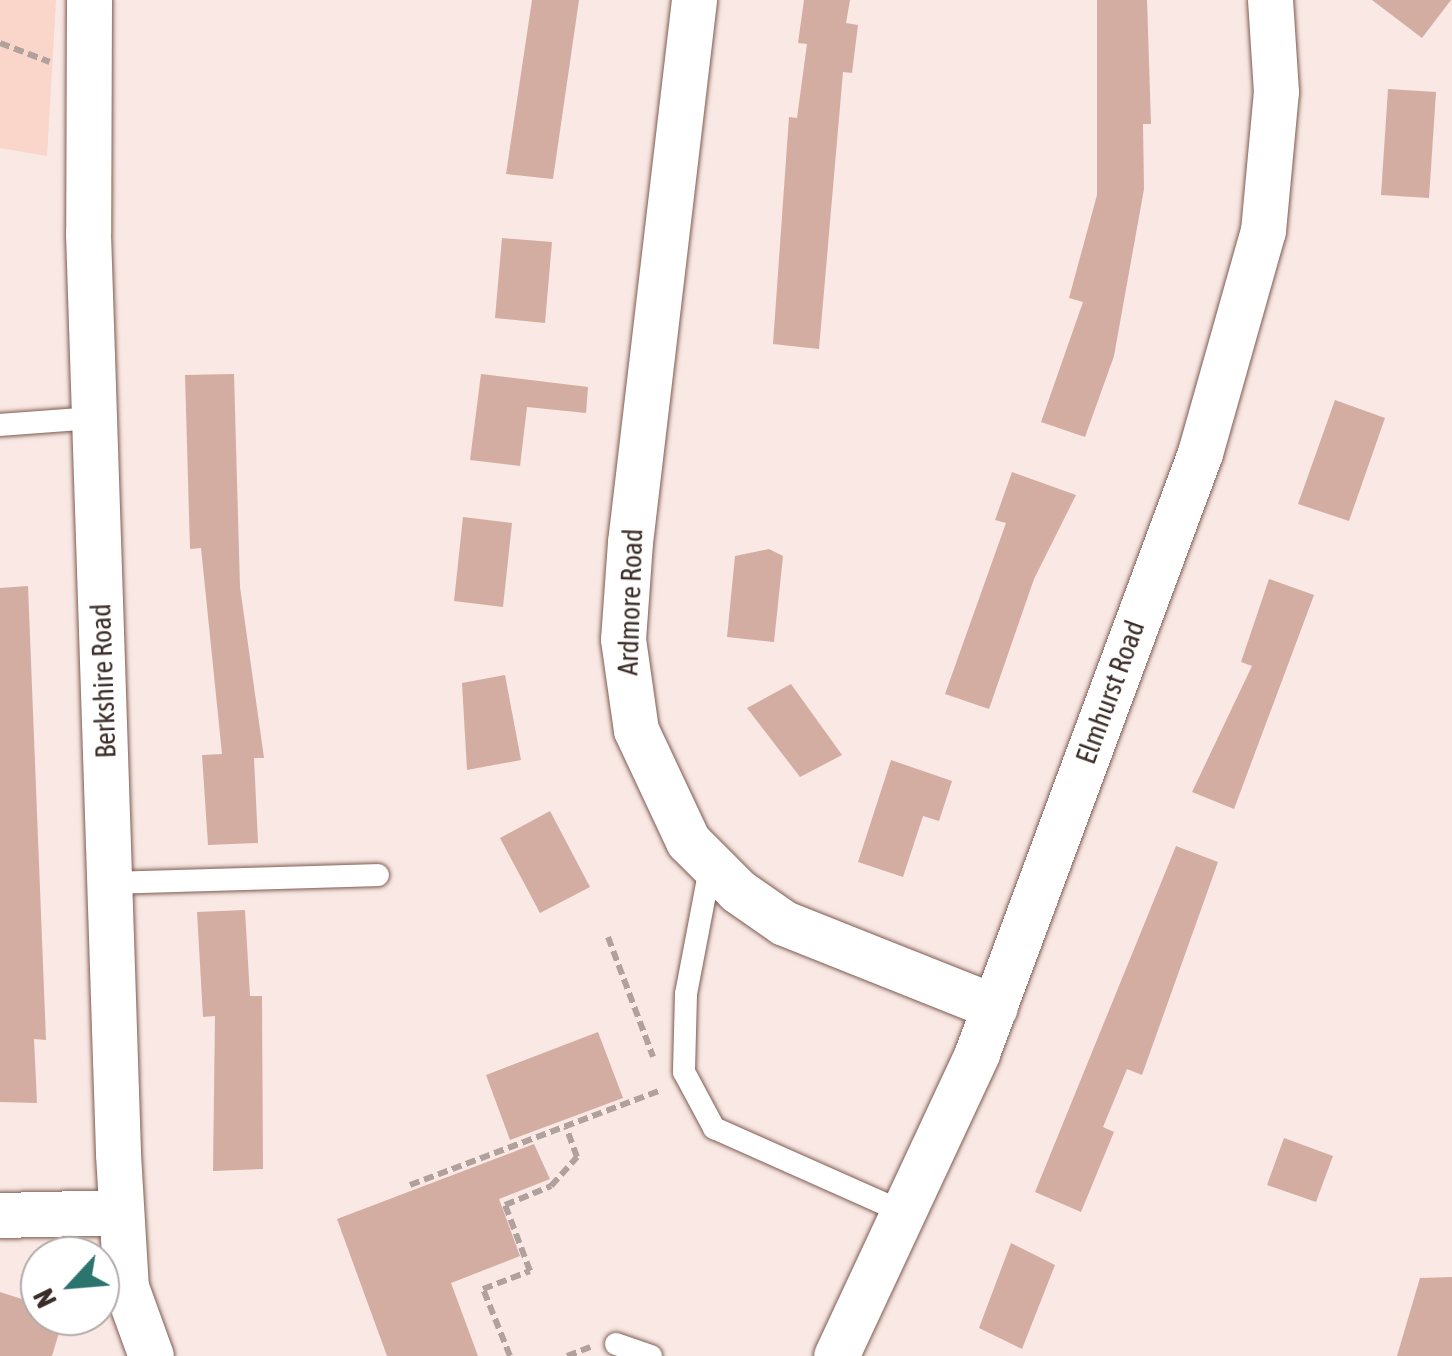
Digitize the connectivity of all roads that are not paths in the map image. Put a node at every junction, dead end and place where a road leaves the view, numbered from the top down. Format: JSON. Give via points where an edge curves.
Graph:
{"nodes":[{"id":1,"x":90,"y":0,"type":"edge"},
{"id":2,"x":694,"y":0,"type":"edge"},
{"id":3,"x":1270,"y":0,"type":"edge"},
{"id":4,"x":94,"y":418,"type":"junction"},
{"id":5,"x":0,"y":425,"type":"edge"},
{"id":6,"x":710,"y":868,"type":"junction"},
{"id":7,"x":378,"y":874,"type":"dead end"},
{"id":8,"x":111,"y":882,"type":"junction"},
{"id":9,"x":995,"y":1007,"type":"junction"},
{"id":10,"x":121,"y":1212,"type":"junction"},
{"id":11,"x":903,"y":1212,"type":"junction"},
{"id":12,"x":0,"y":1215,"type":"edge"},
{"id":13,"x":616,"y":1344,"type":"dead end"},
{"id":14,"x":151,"y":1356,"type":"edge"},
{"id":15,"x":651,"y":1356,"type":"edge"},
{"id":16,"x":836,"y":1356,"type":"edge"}],
"edges":[{"from":1,"to":4,"type":"street","name":"Berkshire Road"},
{"from":2,"to":6,"type":"street","name":"Ardmore Road","via":[[622,639],[628,700],[657,788]]},
{"from":3,"to":9,"type":"street","name":"Elmhurst Road","via":[[1274,139],[1254,276],[1200,452]]},
{"from":4,"to":5,"type":"lane"},
{"from":4,"to":8,"type":"street","name":"Berkshire Road"},
{"from":6,"to":9,"type":"street","name":"Ardmore Road","via":[[784,923]]},
{"from":6,"to":11,"type":"lane","via":[[686,994],[684,1072],[714,1128]]},
{"from":7,"to":8,"type":"lane"},
{"from":8,"to":10,"type":"street","name":"Berkshire Road"},
{"from":9,"to":11,"type":"street","name":"Elmhurst Road"},
{"from":10,"to":12,"type":"street"},
{"from":10,"to":14,"type":"street","name":"Berkshire Road","via":[[126,1287]]},
{"from":11,"to":16,"type":"street","name":"Elmhurst Road"},
{"from":13,"to":15,"type":"lane"}]}
